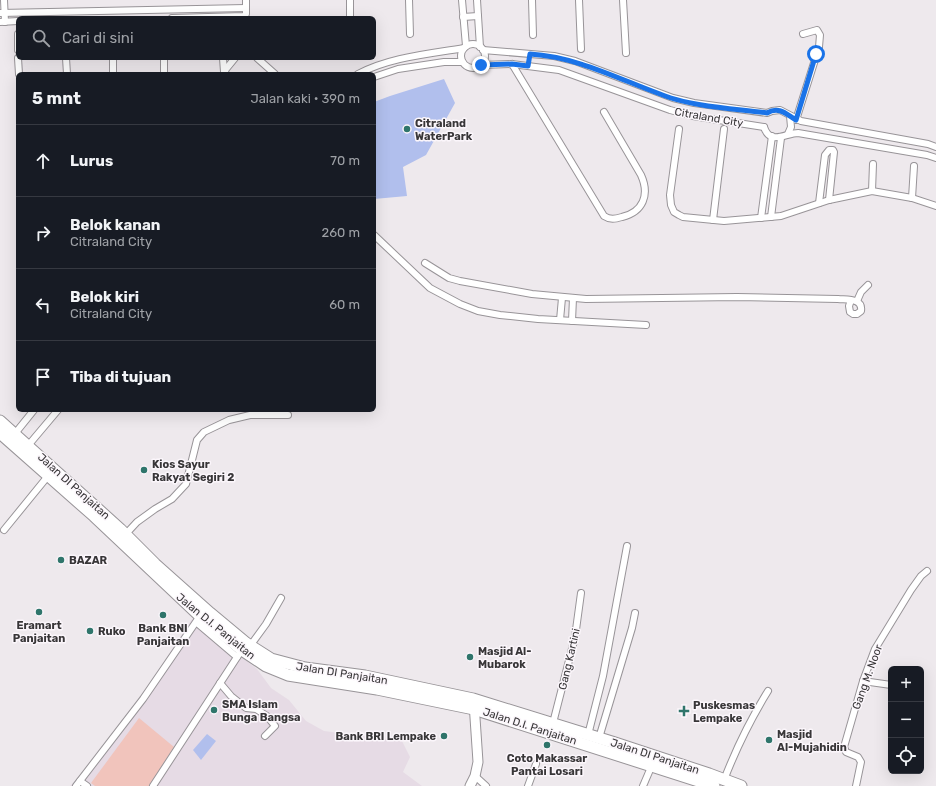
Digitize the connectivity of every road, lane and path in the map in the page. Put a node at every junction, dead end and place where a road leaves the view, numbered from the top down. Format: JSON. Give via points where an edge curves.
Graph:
{"nodes":[{"id":1,"x":4,"y":0,"type":"edge"},
{"id":2,"x":246,"y":0,"type":"edge"},
{"id":3,"x":350,"y":0,"type":"edge"},
{"id":4,"x":409,"y":0,"type":"edge"},
{"id":5,"x":462,"y":0,"type":"edge"},
{"id":6,"x":477,"y":0,"type":"edge"},
{"id":7,"x":532,"y":0,"type":"edge"},
{"id":8,"x":579,"y":0,"type":"edge"},
{"id":9,"x":623,"y":0,"type":"edge"},
{"id":10,"x":246,"y":8,"type":"junction"},
{"id":11,"x":2,"y":12,"type":"edge"},
{"id":12,"x":246,"y":16,"type":"edge"},
{"id":13,"x":350,"y":16,"type":"edge"},
{"id":14,"x":478,"y":16,"type":"junction"},
{"id":15,"x":463,"y":17,"type":"junction"},
{"id":16,"x":16,"y":21,"type":"edge"},
{"id":17,"x":2,"y":22,"type":"edge"},
{"id":18,"x":410,"y":34,"type":"dead end"},
{"id":19,"x":803,"y":34,"type":"dead end"},
{"id":20,"x":533,"y":35,"type":"dead end"},
{"id":21,"x":465,"y":47,"type":"junction"},
{"id":22,"x":482,"y":48,"type":"junction"},
{"id":23,"x":581,"y":49,"type":"dead end"},
{"id":24,"x":530,"y":54,"type":"junction"},
{"id":25,"x":626,"y":54,"type":"dead end"},
{"id":26,"x":18,"y":60,"type":"edge"},
{"id":27,"x":66,"y":60,"type":"edge"},
{"id":28,"x":113,"y":60,"type":"edge"},
{"id":29,"x":164,"y":60,"type":"edge"},
{"id":30,"x":223,"y":60,"type":"edge"},
{"id":31,"x":233,"y":60,"type":"edge"},
{"id":32,"x":259,"y":60,"type":"edge"},
{"id":33,"x":462,"y":62,"type":"junction"},
{"id":34,"x":512,"y":64,"type":"junction"},
{"id":35,"x":481,"y":65,"type":"junction"},
{"id":36,"x":528,"y":66,"type":"junction"},
{"id":37,"x":19,"y":72,"type":"edge"},
{"id":38,"x":67,"y":72,"type":"edge"},
{"id":39,"x":113,"y":72,"type":"edge"},
{"id":40,"x":164,"y":72,"type":"edge"},
{"id":41,"x":224,"y":72,"type":"edge"},
{"id":42,"x":225,"y":72,"type":"edge"},
{"id":43,"x":273,"y":72,"type":"edge"},
{"id":44,"x":362,"y":72,"type":"edge"},
{"id":45,"x":376,"y":76,"type":"edge"},
{"id":46,"x":604,"y":112,"type":"dead end"},
{"id":47,"x":790,"y":116,"type":"junction"},
{"id":48,"x":765,"y":120,"type":"junction"},
{"id":49,"x":796,"y":120,"type":"junction"},
{"id":50,"x":724,"y":129,"type":"dead end"},
{"id":51,"x":679,"y":130,"type":"dead end"},
{"id":52,"x":772,"y":136,"type":"junction"},
{"id":53,"x":784,"y":136,"type":"junction"},
{"id":54,"x":936,"y":147,"type":"edge"},
{"id":55,"x":936,"y":158,"type":"edge"},
{"id":56,"x":873,"y":164,"type":"dead end"},
{"id":57,"x":914,"y":166,"type":"dead end"},
{"id":58,"x":872,"y":191,"type":"junction"},
{"id":59,"x":912,"y":198,"type":"junction"},
{"id":60,"x":828,"y":200,"type":"junction"},
{"id":61,"x":819,"y":203,"type":"junction"},
{"id":62,"x":936,"y":206,"type":"edge"},
{"id":63,"x":771,"y":217,"type":"junction"},
{"id":64,"x":761,"y":218,"type":"junction"},
{"id":65,"x":713,"y":220,"type":"junction"},
{"id":66,"x":376,"y":237,"type":"edge"},
{"id":67,"x":425,"y":263,"type":"dead end"},
{"id":68,"x":868,"y":285,"type":"dead end"},
{"id":69,"x":562,"y":298,"type":"junction"},
{"id":70,"x":573,"y":298,"type":"junction"},
{"id":71,"x":560,"y":320,"type":"junction"},
{"id":72,"x":572,"y":321,"type":"junction"},
{"id":73,"x":646,"y":324,"type":"dead end"},
{"id":74,"x":32,"y":412,"type":"edge"},
{"id":75,"x":56,"y":412,"type":"edge"},
{"id":76,"x":288,"y":415,"type":"dead end"},
{"id":77,"x":0,"y":421,"type":"edge"},
{"id":78,"x":8,"y":436,"type":"edge"},
{"id":79,"x":26,"y":449,"type":"junction"},
{"id":80,"x":48,"y":476,"type":"junction"},
{"id":81,"x":4,"y":530,"type":"dead end"},
{"id":82,"x":123,"y":537,"type":"junction"},
{"id":83,"x":627,"y":546,"type":"dead end"},
{"id":84,"x":927,"y":571,"type":"dead end"},
{"id":85,"x":581,"y":593,"type":"dead end"},
{"id":86,"x":281,"y":598,"type":"dead end"},
{"id":87,"x":635,"y":613,"type":"dead end"},
{"id":88,"x":198,"y":619,"type":"junction"},
{"id":89,"x":244,"y":649,"type":"junction"},
{"id":90,"x":863,"y":681,"type":"junction"},
{"id":91,"x":220,"y":683,"type":"junction"},
{"id":92,"x":888,"y":685,"type":"edge"},
{"id":93,"x":768,"y":691,"type":"dead end"},
{"id":94,"x":474,"y":704,"type":"junction"},
{"id":95,"x":553,"y":723,"type":"junction"},
{"id":96,"x":588,"y":735,"type":"junction"},
{"id":97,"x":266,"y":736,"type":"dead end"},
{"id":98,"x":599,"y":738,"type":"junction"},
{"id":99,"x":614,"y":748,"type":"junction"},
{"id":100,"x":536,"y":764,"type":"dead end"},
{"id":101,"x":652,"y":765,"type":"junction"},
{"id":102,"x":475,"y":776,"type":"junction"},
{"id":103,"x":78,"y":783,"type":"edge"},
{"id":104,"x":719,"y":783,"type":"edge"},
{"id":105,"x":87,"y":786,"type":"edge"},
{"id":106,"x":153,"y":786,"type":"edge"},
{"id":107,"x":470,"y":786,"type":"edge"},
{"id":108,"x":486,"y":786,"type":"edge"},
{"id":109,"x":528,"y":786,"type":"edge"},
{"id":110,"x":643,"y":786,"type":"edge"},
{"id":111,"x":741,"y":786,"type":"edge"},
{"id":112,"x":856,"y":786,"type":"edge"}],
"edges":[{"from":1,"to":11,"type":"street"},
{"from":2,"to":10,"type":"street"},
{"from":3,"to":13,"type":"street"},
{"from":4,"to":18,"type":"street"},
{"from":5,"to":15,"type":"street"},
{"from":6,"to":14,"type":"street"},
{"from":7,"to":20,"type":"street"},
{"from":8,"to":23,"type":"street"},
{"from":9,"to":25,"type":"street"},
{"from":10,"to":11,"type":"street"},
{"from":10,"to":12,"type":"street"},
{"from":11,"to":17,"type":"street"},
{"from":14,"to":15,"type":"street"},
{"from":14,"to":22,"type":"street"},
{"from":15,"to":21,"type":"street"},
{"from":16,"to":17,"type":"street"},
{"from":19,"to":49,"type":"street","via":[[817,30],[820,35]]},
{"from":21,"to":22,"type":"street","name":"Citraland City","via":[[473,44]]},
{"from":21,"to":33,"type":"street","via":[[461,56]]},
{"from":21,"to":44,"type":"street","name":"Citraland City","via":[[394,61]]},
{"from":22,"to":24,"type":"street","name":"Citraland City"},
{"from":22,"to":35,"type":"street","via":[[484,58]]},
{"from":24,"to":36,"type":"street"},
{"from":24,"to":48,"type":"street","name":"Citraland City","via":[[575,62],[673,98]]},
{"from":26,"to":37,"type":"street"},
{"from":27,"to":38,"type":"street"},
{"from":28,"to":39,"type":"street"},
{"from":29,"to":40,"type":"street"},
{"from":30,"to":41,"type":"street"},
{"from":31,"to":42,"type":"street"},
{"from":32,"to":43,"type":"street"},
{"from":33,"to":35,"type":"street","name":"Citraland City","via":[[469,68]]},
{"from":33,"to":45,"type":"street","name":"Citraland City","via":[[444,62]]},
{"from":34,"to":35,"type":"street","name":"Citraland City"},
{"from":34,"to":36,"type":"street","name":"Citraland City"},
{"from":34,"to":46,"type":"street","via":[[604,216],[608,219],[617,219],[628,216],[640,208],[644,201],[645,189],[641,175]]},
{"from":36,"to":48,"type":"street","name":"Citraland City","via":[[559,70],[693,116]]},
{"from":47,"to":48,"type":"street","name":"Citraland City","via":[[780,110],[772,110]]},
{"from":47,"to":49,"type":"street","name":"Citraland City"},
{"from":47,"to":53,"type":"street","via":[[791,127]]},
{"from":48,"to":52,"type":"street","via":[[765,131]]},
{"from":49,"to":54,"type":"street","name":"Citraland City"},
{"from":50,"to":65,"type":"street"},
{"from":51,"to":65,"type":"street","via":[[670,195],[671,205],[674,212],[683,217]]},
{"from":52,"to":53,"type":"street"},
{"from":52,"to":64,"type":"street"},
{"from":53,"to":55,"type":"street","via":[[798,133],[927,154]]},
{"from":53,"to":63,"type":"street"},
{"from":56,"to":58,"type":"street"},
{"from":57,"to":59,"type":"street"},
{"from":58,"to":59,"type":"street"},
{"from":58,"to":60,"type":"street"},
{"from":59,"to":62,"type":"street"},
{"from":60,"to":61,"type":"street"},
{"from":60,"to":61,"type":"street","via":[[833,150],[829,150],[825,155]]},
{"from":61,"to":63,"type":"street"},
{"from":63,"to":64,"type":"street"},
{"from":64,"to":65,"type":"street"},
{"from":66,"to":71,"type":"street","via":[[430,288],[460,304],[500,315]]},
{"from":67,"to":69,"type":"street","via":[[449,278],[460,281]]},
{"from":68,"to":70,"type":"street","via":[[854,300]]},
{"from":69,"to":70,"type":"street"},
{"from":69,"to":71,"type":"street"},
{"from":70,"to":72,"type":"street"},
{"from":71,"to":72,"type":"street"},
{"from":72,"to":73,"type":"street"},
{"from":74,"to":78,"type":"street"},
{"from":75,"to":79,"type":"street"},
{"from":76,"to":82,"type":"street","via":[[250,415],[229,420],[204,432],[197,440],[186,484],[172,499],[143,518]]},
{"from":77,"to":78,"type":"highway","name":"Jalan DI Panjaitan"},
{"from":78,"to":79,"type":"highway","name":"Jalan DI Panjaitan"},
{"from":79,"to":80,"type":"highway","name":"Jalan D.I. Panjaitan"},
{"from":79,"to":82,"type":"highway","name":"Jalan DI Panjaitan"},
{"from":80,"to":81,"type":"street"},
{"from":80,"to":82,"type":"highway","name":"Jalan D.I. Panjaitan","via":[[94,516]]},
{"from":82,"to":88,"type":"highway","name":"Jalan D.I. Panjaitan"},
{"from":82,"to":89,"type":"highway","name":"Jalan DI Panjaitan","via":[[185,591]]},
{"from":83,"to":96,"type":"street","via":[[603,676]]},
{"from":84,"to":90,"type":"street","name":"Gang M. Noor","via":[[911,590],[875,649]]},
{"from":85,"to":95,"type":"street","name":"Gang Kartini","via":[[575,637]]},
{"from":86,"to":89,"type":"street","via":[[266,624]]},
{"from":87,"to":98,"type":"street"},
{"from":88,"to":89,"type":"highway","name":"Jalan D.I. Panjaitan","via":[[221,638]]},
{"from":88,"to":103,"type":"street","via":[[143,699]]},
{"from":89,"to":91,"type":"street"},
{"from":89,"to":94,"type":"highway","name":"Jalan DI Panjaitan","via":[[304,668],[365,676]]},
{"from":90,"to":92,"type":"street"},
{"from":90,"to":112,"type":"street","name":"Gang M. Noor","via":[[844,747],[846,752],[858,757],[861,762]]},
{"from":91,"to":97,"type":"street","via":[[246,708],[256,709],[267,716],[275,726]]},
{"from":91,"to":106,"type":"street"},
{"from":93,"to":104,"type":"street","via":[[754,713]]},
{"from":94,"to":95,"type":"highway","name":"Jalan DI Panjaitan"},
{"from":94,"to":99,"type":"highway","name":"Jalan D.I. Panjaitan"},
{"from":94,"to":102,"type":"street","via":[[478,757]]},
{"from":95,"to":96,"type":"highway","name":"Jalan DI Panjaitan"},
{"from":96,"to":98,"type":"highway","name":"Jalan DI Panjaitan"},
{"from":98,"to":99,"type":"highway","name":"Jalan DI Panjaitan"},
{"from":99,"to":101,"type":"highway","name":"Jalan D.I. Panjaitan"},
{"from":99,"to":104,"type":"highway","name":"Jalan DI Panjaitan"},
{"from":100,"to":109,"type":"street"},
{"from":101,"to":104,"type":"highway","name":"Jalan D.I. Panjaitan"},
{"from":101,"to":110,"type":"street"},
{"from":102,"to":107,"type":"street"},
{"from":102,"to":108,"type":"street"},
{"from":103,"to":105,"type":"street"},
{"from":104,"to":111,"type":"highway","name":"Jalan DI Panjaitan"}]}
